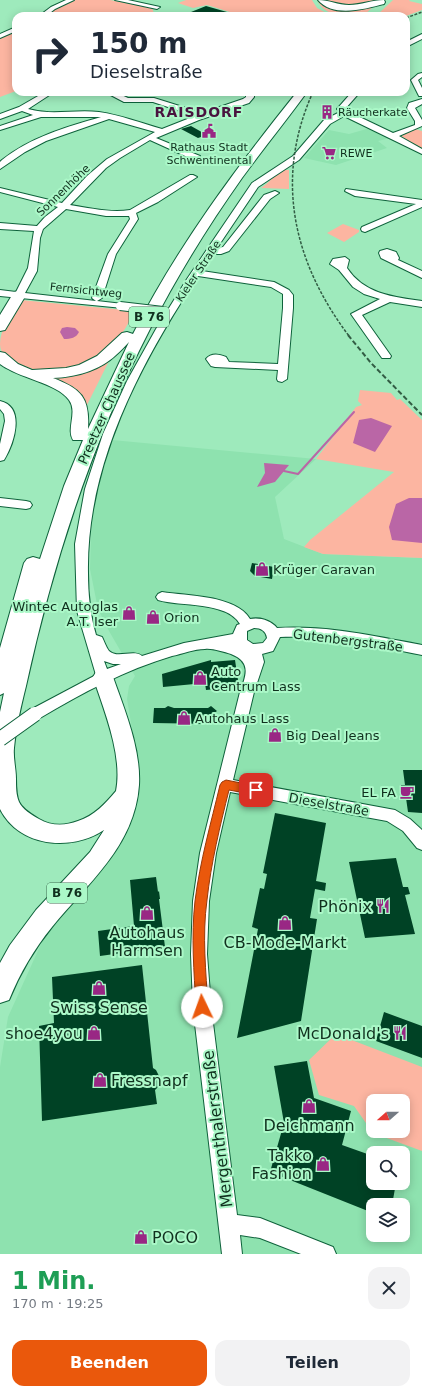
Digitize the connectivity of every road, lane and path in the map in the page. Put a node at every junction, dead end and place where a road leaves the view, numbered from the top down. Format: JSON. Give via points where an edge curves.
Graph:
{"nodes":[{"id":1,"x":71,"y":0,"type":"edge"},
{"id":2,"x":118,"y":0,"type":"edge"},
{"id":3,"x":315,"y":0,"type":"edge"},
{"id":4,"x":322,"y":0,"type":"edge"},
{"id":5,"x":161,"y":1,"type":"dead end"},
{"id":6,"x":384,"y":1,"type":"edge"},
{"id":7,"x":48,"y":12,"type":"edge"},
{"id":8,"x":327,"y":12,"type":"edge"},
{"id":9,"x":371,"y":12,"type":"edge"},
{"id":10,"x":376,"y":12,"type":"dead end"},
{"id":11,"x":12,"y":31,"type":"edge"},
{"id":12,"x":0,"y":36,"type":"edge"},
{"id":13,"x":422,"y":36,"type":"edge"},
{"id":14,"x":410,"y":43,"type":"edge"},
{"id":15,"x":420,"y":75,"type":"dead end"},
{"id":16,"x":422,"y":94,"type":"edge"},
{"id":17,"x":44,"y":96,"type":"edge"},
{"id":18,"x":118,"y":96,"type":"edge"},
{"id":19,"x":250,"y":96,"type":"edge"},
{"id":20,"x":290,"y":96,"type":"edge"},
{"id":21,"x":299,"y":96,"type":"edge"},
{"id":22,"x":352,"y":96,"type":"edge"},
{"id":23,"x":422,"y":101,"type":"edge"},
{"id":24,"x":22,"y":110,"type":"junction"},
{"id":25,"x":344,"y":113,"type":"junction"},
{"id":26,"x":41,"y":115,"type":"junction"},
{"id":27,"x":202,"y":116,"type":"junction"},
{"id":28,"x":0,"y":117,"type":"edge"},
{"id":29,"x":112,"y":117,"type":"junction"},
{"id":30,"x":0,"y":128,"type":"edge"},
{"id":31,"x":162,"y":132,"type":"junction"},
{"id":32,"x":393,"y":136,"type":"junction"},
{"id":33,"x":151,"y":138,"type":"junction"},
{"id":34,"x":422,"y":152,"type":"edge"},
{"id":35,"x":197,"y":158,"type":"dead end"},
{"id":36,"x":1,"y":165,"type":"edge"},
{"id":37,"x":193,"y":177,"type":"dead end"},
{"id":38,"x":0,"y":190,"type":"edge"},
{"id":39,"x":349,"y":191,"type":"dead end"},
{"id":40,"x":275,"y":193,"type":"dead end"},
{"id":41,"x":422,"y":203,"type":"edge"},
{"id":42,"x":64,"y":205,"type":"junction"},
{"id":43,"x":131,"y":213,"type":"junction"},
{"id":44,"x":0,"y":226,"type":"edge"},
{"id":45,"x":39,"y":229,"type":"junction"},
{"id":46,"x":365,"y":229,"type":"dead end"},
{"id":47,"x":211,"y":251,"type":"junction"},
{"id":48,"x":393,"y":260,"type":"dead end"},
{"id":49,"x":342,"y":268,"type":"dead end"},
{"id":50,"x":196,"y":273,"type":"junction"},
{"id":51,"x":422,"y":275,"type":"edge"},
{"id":52,"x":0,"y":293,"type":"edge"},
{"id":53,"x":19,"y":295,"type":"junction"},
{"id":54,"x":97,"y":298,"type":"dead end"},
{"id":55,"x":389,"y":299,"type":"junction"},
{"id":56,"x":422,"y":304,"type":"edge"},
{"id":57,"x":167,"y":312,"type":"junction"},
{"id":58,"x":0,"y":327,"type":"edge"},
{"id":59,"x":127,"y":336,"type":"junction"},
{"id":60,"x":0,"y":356,"type":"edge"},
{"id":61,"x":386,"y":356,"type":"dead end"},
{"id":62,"x":225,"y":365,"type":"dead end"},
{"id":63,"x":283,"y":367,"type":"junction"},
{"id":64,"x":23,"y":371,"type":"junction"},
{"id":65,"x":282,"y":379,"type":"dead end"},
{"id":66,"x":1,"y":405,"type":"edge"},
{"id":67,"x":79,"y":436,"type":"junction"},
{"id":68,"x":0,"y":457,"type":"edge"},
{"id":69,"x":0,"y":502,"type":"edge"},
{"id":70,"x":26,"y":505,"type":"dead end"},
{"id":71,"x":162,"y":596,"type":"dead end"},
{"id":72,"x":84,"y":616,"type":"junction"},
{"id":73,"x":247,"y":625,"type":"junction"},
{"id":74,"x":274,"y":633,"type":"junction"},
{"id":75,"x":238,"y":638,"type":"junction"},
{"id":76,"x":202,"y":643,"type":"junction"},
{"id":77,"x":256,"y":650,"type":"junction"},
{"id":78,"x":422,"y":650,"type":"edge"},
{"id":79,"x":147,"y":658,"type":"junction"},
{"id":80,"x":253,"y":675,"type":"junction"},
{"id":81,"x":103,"y":677,"type":"junction"},
{"id":82,"x":0,"y":687,"type":"edge"},
{"id":83,"x":1,"y":752,"type":"edge"},
{"id":84,"x":226,"y":785,"type":"junction"},
{"id":85,"x":126,"y":794,"type":"junction"},
{"id":86,"x":422,"y":843,"type":"edge"},
{"id":87,"x":0,"y":991,"type":"edge"},
{"id":88,"x":228,"y":1224,"type":"junction"},
{"id":89,"x":232,"y":1254,"type":"edge"},
{"id":90,"x":326,"y":1254,"type":"edge"}],
"edges":[{"from":1,"to":7,"type":"street"},
{"from":2,"to":5,"type":"street","via":[[157,10]]},
{"from":3,"to":8,"type":"highway","via":[[321,9]]},
{"from":4,"to":6,"type":"highway","via":[[345,7]]},
{"from":6,"to":9,"type":"highway"},
{"from":6,"to":10,"type":"highway"},
{"from":11,"to":12,"type":"street"},
{"from":13,"to":14,"type":"street"},
{"from":15,"to":16,"type":"street","via":[[414,80]]},
{"from":17,"to":24,"type":"street"},
{"from":18,"to":27,"type":"street","via":[[127,100],[154,100]]},
{"from":19,"to":27,"type":"street","name":"Sonnenhöhe","via":[[246,101]]},
{"from":20,"to":59,"type":"highway","name":"Preetzer Chaussee","number":"B 76","via":[[227,177],[180,247]]},
{"from":21,"to":83,"type":"highway","name":"Preetzer Chaussee","number":"B 76","via":[[206,221],[143,327],[116,381],[65,507],[45,568],[24,647]]},
{"from":22,"to":25,"type":"street","via":[[341,109]]},
{"from":23,"to":32,"type":"street","via":[[411,108],[419,121],[418,126]]},
{"from":24,"to":26,"type":"street"},
{"from":24,"to":28,"type":"street"},
{"from":25,"to":32,"type":"street"},
{"from":25,"to":47,"type":"street","name":"Kieler Straße","via":[[334,116],[327,122],[296,158],[255,186]]},
{"from":26,"to":29,"type":"street","via":[[89,113]]},
{"from":26,"to":30,"type":"street"},
{"from":27,"to":31,"type":"street","name":"Sonnenhöhe"},
{"from":29,"to":31,"type":"street"},
{"from":29,"to":36,"type":"street","via":[[76,126],[45,138]]},
{"from":31,"to":33,"type":"street","name":"Sonnenhöhe"},
{"from":32,"to":34,"type":"street"},
{"from":33,"to":35,"type":"street"},
{"from":33,"to":42,"type":"street","name":"Sonnenhöhe","via":[[107,163]]},
{"from":37,"to":43,"type":"street"},
{"from":38,"to":42,"type":"street"},
{"from":39,"to":41,"type":"street"},
{"from":40,"to":47,"type":"street","via":[[267,197],[226,249],[221,252]]},
{"from":41,"to":46,"type":"street"},
{"from":42,"to":43,"type":"street","via":[[104,214]]},
{"from":42,"to":45,"type":"street","name":"Sonnenhöhe"},
{"from":43,"to":54,"type":"street","via":[[134,219],[112,254]]},
{"from":44,"to":45,"type":"street"},
{"from":45,"to":53,"type":"street","name":"Sonnenhöhe","via":[[33,268]]},
{"from":47,"to":50,"type":"street","name":"Kieler Straße"},
{"from":48,"to":51,"type":"street"},
{"from":49,"to":55,"type":"street","via":[[350,280],[369,294]]},
{"from":50,"to":57,"type":"street","name":"Kieler Straße"},
{"from":50,"to":63,"type":"street","via":[[274,285],[286,292],[289,301]]},
{"from":52,"to":53,"type":"street","name":"Fernsichtweg"},
{"from":53,"to":57,"type":"street","name":"Fernsichtweg","bridge":true},
{"from":53,"to":58,"type":"highway"},
{"from":55,"to":56,"type":"street"},
{"from":55,"to":61,"type":"street","via":[[356,314]]},
{"from":57,"to":72,"type":"street","name":"Kieler Straße","via":[[105,443],[92,480],[85,513],[81,555]]},
{"from":59,"to":64,"type":"highway","number":"B 76","via":[[110,353],[87,367],[56,373]]},
{"from":59,"to":67,"type":"highway","name":"Preetzer Chaussee","number":"B 76"},
{"from":60,"to":64,"type":"highway","number":"B 76","via":[[7,363]]},
{"from":62,"to":63,"type":"street"},
{"from":63,"to":65,"type":"street"},
{"from":64,"to":67,"type":"highway","number":"B 76","via":[[62,387],[76,398],[82,412]]},
{"from":66,"to":68,"type":"street","via":[[7,410],[10,425],[9,435]]},
{"from":67,"to":82,"type":"highway","name":"Preetzer Chaussee","number":"B 76","via":[[39,545]]},
{"from":69,"to":70,"type":"street"},
{"from":71,"to":73,"type":"street","via":[[232,609],[240,613]]},
{"from":72,"to":79,"type":"street","via":[[104,655],[114,659]]},
{"from":72,"to":81,"type":"street","name":"Kieler Straße"},
{"from":73,"to":74,"type":"street","via":[[260,623]]},
{"from":73,"to":75,"type":"street","via":[[242,628]]},
{"from":74,"to":77,"type":"street","via":[[272,643],[268,647]]},
{"from":74,"to":78,"type":"street","name":"Gutenbergstraße","via":[[298,631]]},
{"from":75,"to":76,"type":"street"},
{"from":75,"to":77,"type":"street","via":[[244,646]]},
{"from":76,"to":79,"type":"street"},
{"from":76,"to":80,"type":"street","via":[[234,650],[244,655],[253,667]]},
{"from":77,"to":80,"type":"street","name":"Mergenthalerstraße"},
{"from":79,"to":81,"type":"street"},
{"from":80,"to":84,"type":"street","name":"Mergenthalerstraße"},
{"from":81,"to":83,"type":"street","bridge":true,"via":[[35,714]]},
{"from":81,"to":85,"type":"highway","number":"B 76","via":[[124,751]]},
{"from":83,"to":85,"type":"highway","number":"B 76","via":[[5,774],[4,791],[9,805],[16,816],[34,829],[58,834],[93,827],[117,808]]},
{"from":84,"to":86,"type":"street","name":"Dieselstraße","via":[[390,815],[415,831]]},
{"from":84,"to":88,"type":"street","name":"Mergenthalerstraße","via":[[206,867],[201,901],[199,954],[202,1007]]},
{"from":85,"to":87,"type":"highway","number":"B 76","via":[[124,814],[109,844],[22,947]]},
{"from":88,"to":89,"type":"street","name":"Mergenthalerstraße"},
{"from":88,"to":90,"type":"street","via":[[260,1228]]}]}
